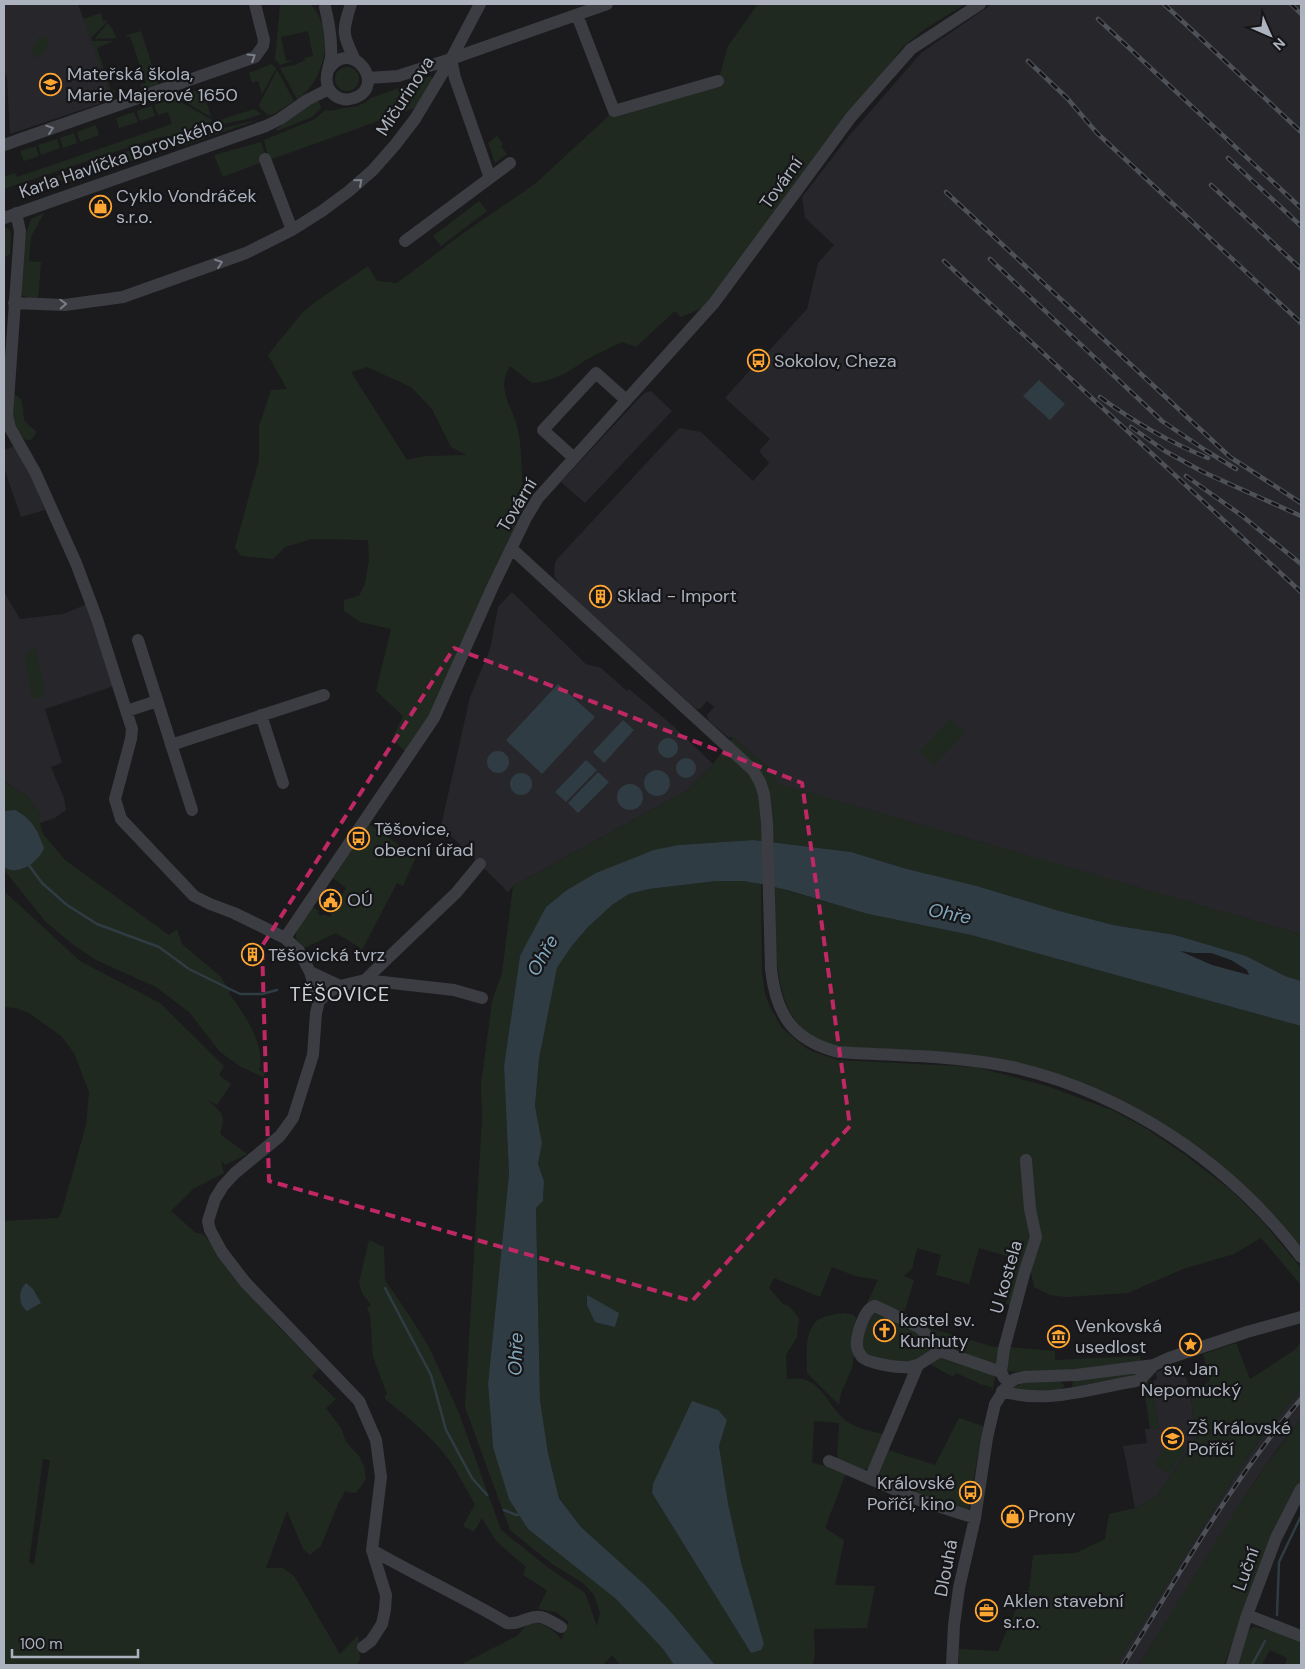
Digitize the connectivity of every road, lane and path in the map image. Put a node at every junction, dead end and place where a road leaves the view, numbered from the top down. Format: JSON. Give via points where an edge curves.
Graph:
{"nodes":[{"id":1,"x":254,"y":4,"type":"edge"},
{"id":2,"x":351,"y":4,"type":"edge"},
{"id":3,"x":480,"y":4,"type":"edge"},
{"id":4,"x":607,"y":4,"type":"edge"},
{"id":5,"x":980,"y":4,"type":"edge"},
{"id":6,"x":324,"y":5,"type":"edge"},
{"id":7,"x":577,"y":15,"type":"junction"},
{"id":8,"x":344,"y":34,"type":"junction"},
{"id":9,"x":450,"y":59,"type":"junction"},
{"id":10,"x":355,"y":60,"type":"junction"},
{"id":11,"x":328,"y":70,"type":"junction"},
{"id":12,"x":368,"y":78,"type":"junction"},
{"id":13,"x":718,"y":80,"type":"dead end"},
{"id":14,"x":329,"y":89,"type":"junction"},
{"id":15,"x":4,"y":145,"type":"edge"},
{"id":16,"x":265,"y":159,"type":"dead end"},
{"id":17,"x":510,"y":163,"type":"dead end"},
{"id":18,"x":490,"y":178,"type":"junction"},
{"id":19,"x":16,"y":213,"type":"junction"},
{"id":20,"x":4,"y":218,"type":"edge"},
{"id":21,"x":292,"y":230,"type":"junction"},
{"id":22,"x":405,"y":241,"type":"dead end"},
{"id":23,"x":14,"y":303,"type":"junction"},
{"id":24,"x":626,"y":400,"type":"junction"},
{"id":25,"x":574,"y":458,"type":"junction"},
{"id":26,"x":512,"y":549,"type":"junction"},
{"id":27,"x":138,"y":640,"type":"dead end"},
{"id":28,"x":324,"y":695,"type":"dead end"},
{"id":29,"x":157,"y":701,"type":"junction"},
{"id":30,"x":127,"y":712,"type":"junction"},
{"id":31,"x":261,"y":715,"type":"junction"},
{"id":32,"x":171,"y":744,"type":"junction"},
{"id":33,"x":283,"y":783,"type":"dead end"},
{"id":34,"x":192,"y":810,"type":"dead end"},
{"id":35,"x":480,"y":864,"type":"dead end"},
{"id":36,"x":286,"y":938,"type":"junction"},
{"id":37,"x":310,"y":972,"type":"junction"},
{"id":38,"x":365,"y":980,"type":"junction"},
{"id":39,"x":340,"y":986,"type":"junction"},
{"id":40,"x":482,"y":998,"type":"dead end"},
{"id":41,"x":319,"y":1002,"type":"junction"},
{"id":42,"x":1026,"y":1160,"type":"dead end"},
{"id":43,"x":1301,"y":1257,"type":"edge"},
{"id":44,"x":1301,"y":1317,"type":"edge"},
{"id":45,"x":940,"y":1351,"type":"junction"},
{"id":46,"x":918,"y":1365,"type":"junction"},
{"id":47,"x":1154,"y":1365,"type":"junction"},
{"id":48,"x":1001,"y":1372,"type":"junction"},
{"id":49,"x":1005,"y":1388,"type":"junction"},
{"id":50,"x":830,"y":1461,"type":"dead end"},
{"id":51,"x":870,"y":1479,"type":"junction"},
{"id":52,"x":1301,"y":1489,"type":"edge"},
{"id":53,"x":974,"y":1518,"type":"junction"},
{"id":54,"x":372,"y":1550,"type":"junction"},
{"id":55,"x":1247,"y":1616,"type":"junction"},
{"id":56,"x":561,"y":1627,"type":"dead end"},
{"id":57,"x":1301,"y":1636,"type":"edge"},
{"id":58,"x":363,"y":1647,"type":"dead end"},
{"id":59,"x":952,"y":1665,"type":"edge"},
{"id":60,"x":1232,"y":1665,"type":"edge"}],
"edges":[{"from":15,"to":1,"type":"street","one_way":true,"via":[[255,57],[264,40]]},
{"from":2,"to":8,"type":"street"},
{"from":3,"to":9,"type":"street"},
{"from":4,"to":7,"type":"street"},
{"from":5,"to":24,"type":"street","name":"Tovární","via":[[911,49],[851,117],[714,303]]},
{"from":6,"to":8,"type":"street"},
{"from":6,"to":11,"type":"street","via":[[331,43]]},
{"from":7,"to":9,"type":"street"},
{"from":7,"to":13,"type":"street","via":[[614,111]]},
{"from":8,"to":10,"type":"street"},
{"from":9,"to":12,"type":"street","via":[[398,76]]},
{"from":9,"to":18,"type":"street","name":"Mičurinova"},
{"from":21,"to":9,"type":"street","name":"Mičurinova","one_way":true,"via":[[373,170],[415,119]]},
{"from":10,"to":11,"type":"street","via":[[342,59]]},
{"from":10,"to":12,"type":"street","via":[[364,68]]},
{"from":11,"to":14,"type":"street"},
{"from":12,"to":14,"type":"street","via":[[363,92],[352,99],[338,98]]},
{"from":14,"to":19,"type":"street","name":"Karla Havlíčka Borovského","via":[[266,126]]},
{"from":16,"to":21,"type":"street"},
{"from":17,"to":18,"type":"street"},
{"from":18,"to":22,"type":"street"},
{"from":19,"to":20,"type":"street","name":"Karla Havlíčka Borovského"},
{"from":19,"to":23,"type":"street","via":[[20,231]]},
{"from":23,"to":21,"type":"street","name":"Mičurinova","one_way":true,"via":[[65,305],[123,297],[246,253]]},
{"from":23,"to":30,"type":"street","via":[[10,428],[35,472],[76,563]]},
{"from":24,"to":25,"type":"street","name":"Tovární"},
{"from":24,"to":25,"type":"street","via":[[596,373],[544,430]]},
{"from":25,"to":26,"type":"street","name":"Tovární","via":[[538,498]]},
{"from":26,"to":36,"type":"street","name":"Tovární","via":[[434,718]]},
{"from":26,"to":43,"type":"street","via":[[753,770],[764,794],[767,823],[773,990],[784,1016],[803,1036],[838,1052],[947,1057],[1012,1068],[1100,1097],[1156,1126],[1223,1174],[1255,1203]]},
{"from":27,"to":29,"type":"street"},
{"from":28,"to":31,"type":"street"},
{"from":29,"to":30,"type":"street"},
{"from":29,"to":32,"type":"street"},
{"from":30,"to":36,"type":"street","via":[[132,739],[114,800],[121,819],[194,896]]},
{"from":31,"to":32,"type":"street"},
{"from":31,"to":33,"type":"street"},
{"from":32,"to":34,"type":"street"},
{"from":35,"to":38,"type":"street","via":[[456,893]]},
{"from":36,"to":37,"type":"street","via":[[299,951]]},
{"from":37,"to":39,"type":"street"},
{"from":37,"to":41,"type":"street"},
{"from":38,"to":39,"type":"street"},
{"from":38,"to":40,"type":"street","via":[[454,990]]},
{"from":39,"to":41,"type":"street"},
{"from":41,"to":54,"type":"street","via":[[313,1055],[293,1118],[280,1136],[223,1186],[208,1221],[222,1252],[245,1282],[359,1401],[376,1440],[381,1477]]},
{"from":42,"to":48,"type":"street","name":"U kostela","via":[[1036,1237],[1021,1283]]},
{"from":44,"to":47,"type":"street"},
{"from":45,"to":46,"type":"street"},
{"from":45,"to":46,"type":"street","via":[[919,1327],[874,1306],[869,1308],[856,1347],[862,1357],[867,1361],[902,1368]]},
{"from":45,"to":48,"type":"street"},
{"from":46,"to":51,"type":"street"},
{"from":47,"to":49,"type":"street","via":[[1076,1375],[1024,1377],[1015,1379]]},
{"from":47,"to":49,"type":"street","via":[[1136,1381],[1088,1391],[1040,1397],[1013,1394]]},
{"from":48,"to":49,"type":"street"},
{"from":49,"to":53,"type":"street","name":"Dlouhá","via":[[995,1404]]},
{"from":50,"to":51,"type":"street"},
{"from":51,"to":53,"type":"street"},
{"from":52,"to":55,"type":"street","name":"Luční","via":[[1276,1538]]},
{"from":53,"to":59,"type":"street","name":"Dlouhá","via":[[959,1588]]},
{"from":54,"to":56,"type":"street","via":[[507,1623],[535,1616]]},
{"from":54,"to":58,"type":"street","via":[[386,1595],[385,1610],[382,1624]]},
{"from":55,"to":57,"type":"street"},
{"from":55,"to":60,"type":"street","name":"Luční"}]}
